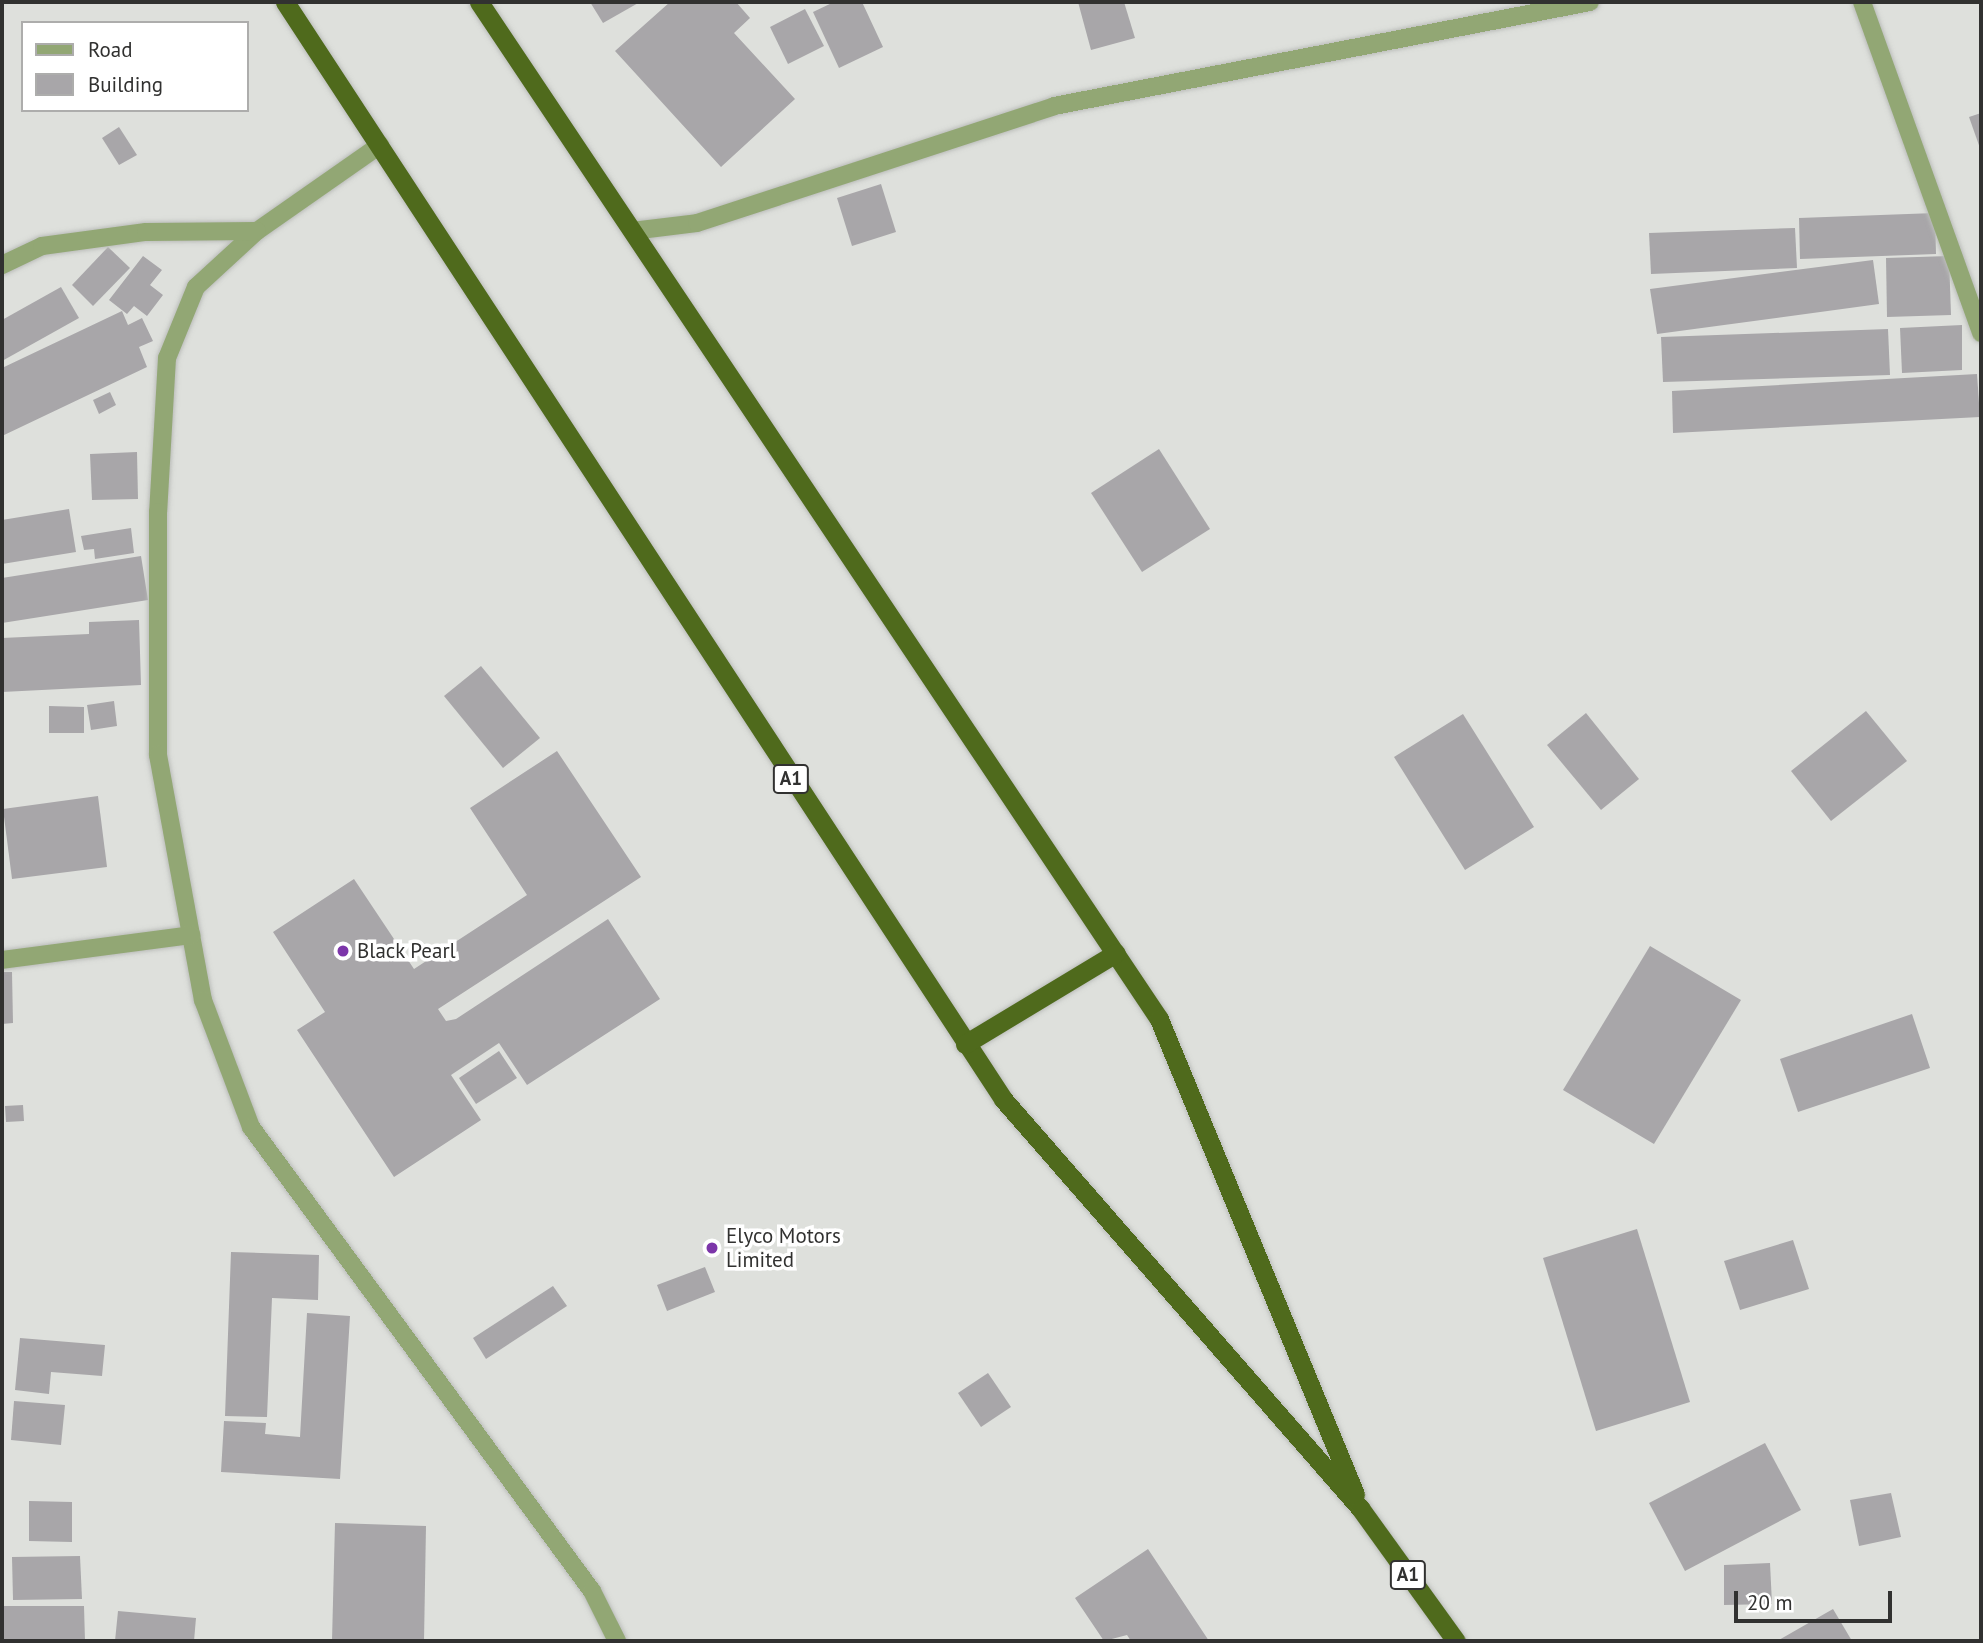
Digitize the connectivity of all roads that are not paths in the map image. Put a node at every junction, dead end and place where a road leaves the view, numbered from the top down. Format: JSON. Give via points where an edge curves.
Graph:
{"nodes":[{"id":1,"x":285,"y":2,"type":"edge"},
{"id":2,"x":479,"y":2,"type":"edge"},
{"id":3,"x":1590,"y":2,"type":"edge"},
{"id":4,"x":1862,"y":2,"type":"edge"},
{"id":5,"x":380,"y":145,"type":"junction"},
{"id":6,"x":257,"y":231,"type":"junction"},
{"id":7,"x":632,"y":231,"type":"junction"},
{"id":8,"x":2,"y":265,"type":"edge"},
{"id":9,"x":1981,"y":332,"type":"edge"},
{"id":10,"x":191,"y":935,"type":"junction"},
{"id":11,"x":1116,"y":953,"type":"junction"},
{"id":12,"x":2,"y":960,"type":"edge"},
{"id":13,"x":965,"y":1044,"type":"junction"},
{"id":14,"x":1360,"y":1508,"type":"junction"},
{"id":15,"x":617,"y":1641,"type":"edge"},
{"id":16,"x":1456,"y":1641,"type":"edge"}],
"edges":[{"from":1,"to":5,"type":"highway","number":"A1"},
{"from":2,"to":7,"type":"highway","number":"A1"},
{"from":3,"to":7,"type":"street","via":[[1054,106],[697,223]]},
{"from":4,"to":9,"type":"street"},
{"from":5,"to":6,"type":"street"},
{"from":5,"to":13,"type":"highway","number":"A1"},
{"from":6,"to":8,"type":"street","via":[[146,232],[42,246]]},
{"from":6,"to":10,"type":"street","via":[[196,287],[167,358],[158,512],[158,755]]},
{"from":7,"to":11,"type":"highway","number":"A1"},
{"from":10,"to":12,"type":"street"},
{"from":10,"to":15,"type":"street","via":[[203,1000],[251,1127],[592,1591]]},
{"from":11,"to":13,"type":"highway"},
{"from":11,"to":14,"type":"highway","number":"A1","via":[[1159,1019]]},
{"from":13,"to":14,"type":"highway","number":"A1","via":[[1003,1099]]},
{"from":14,"to":16,"type":"highway","number":"A1"}]}
